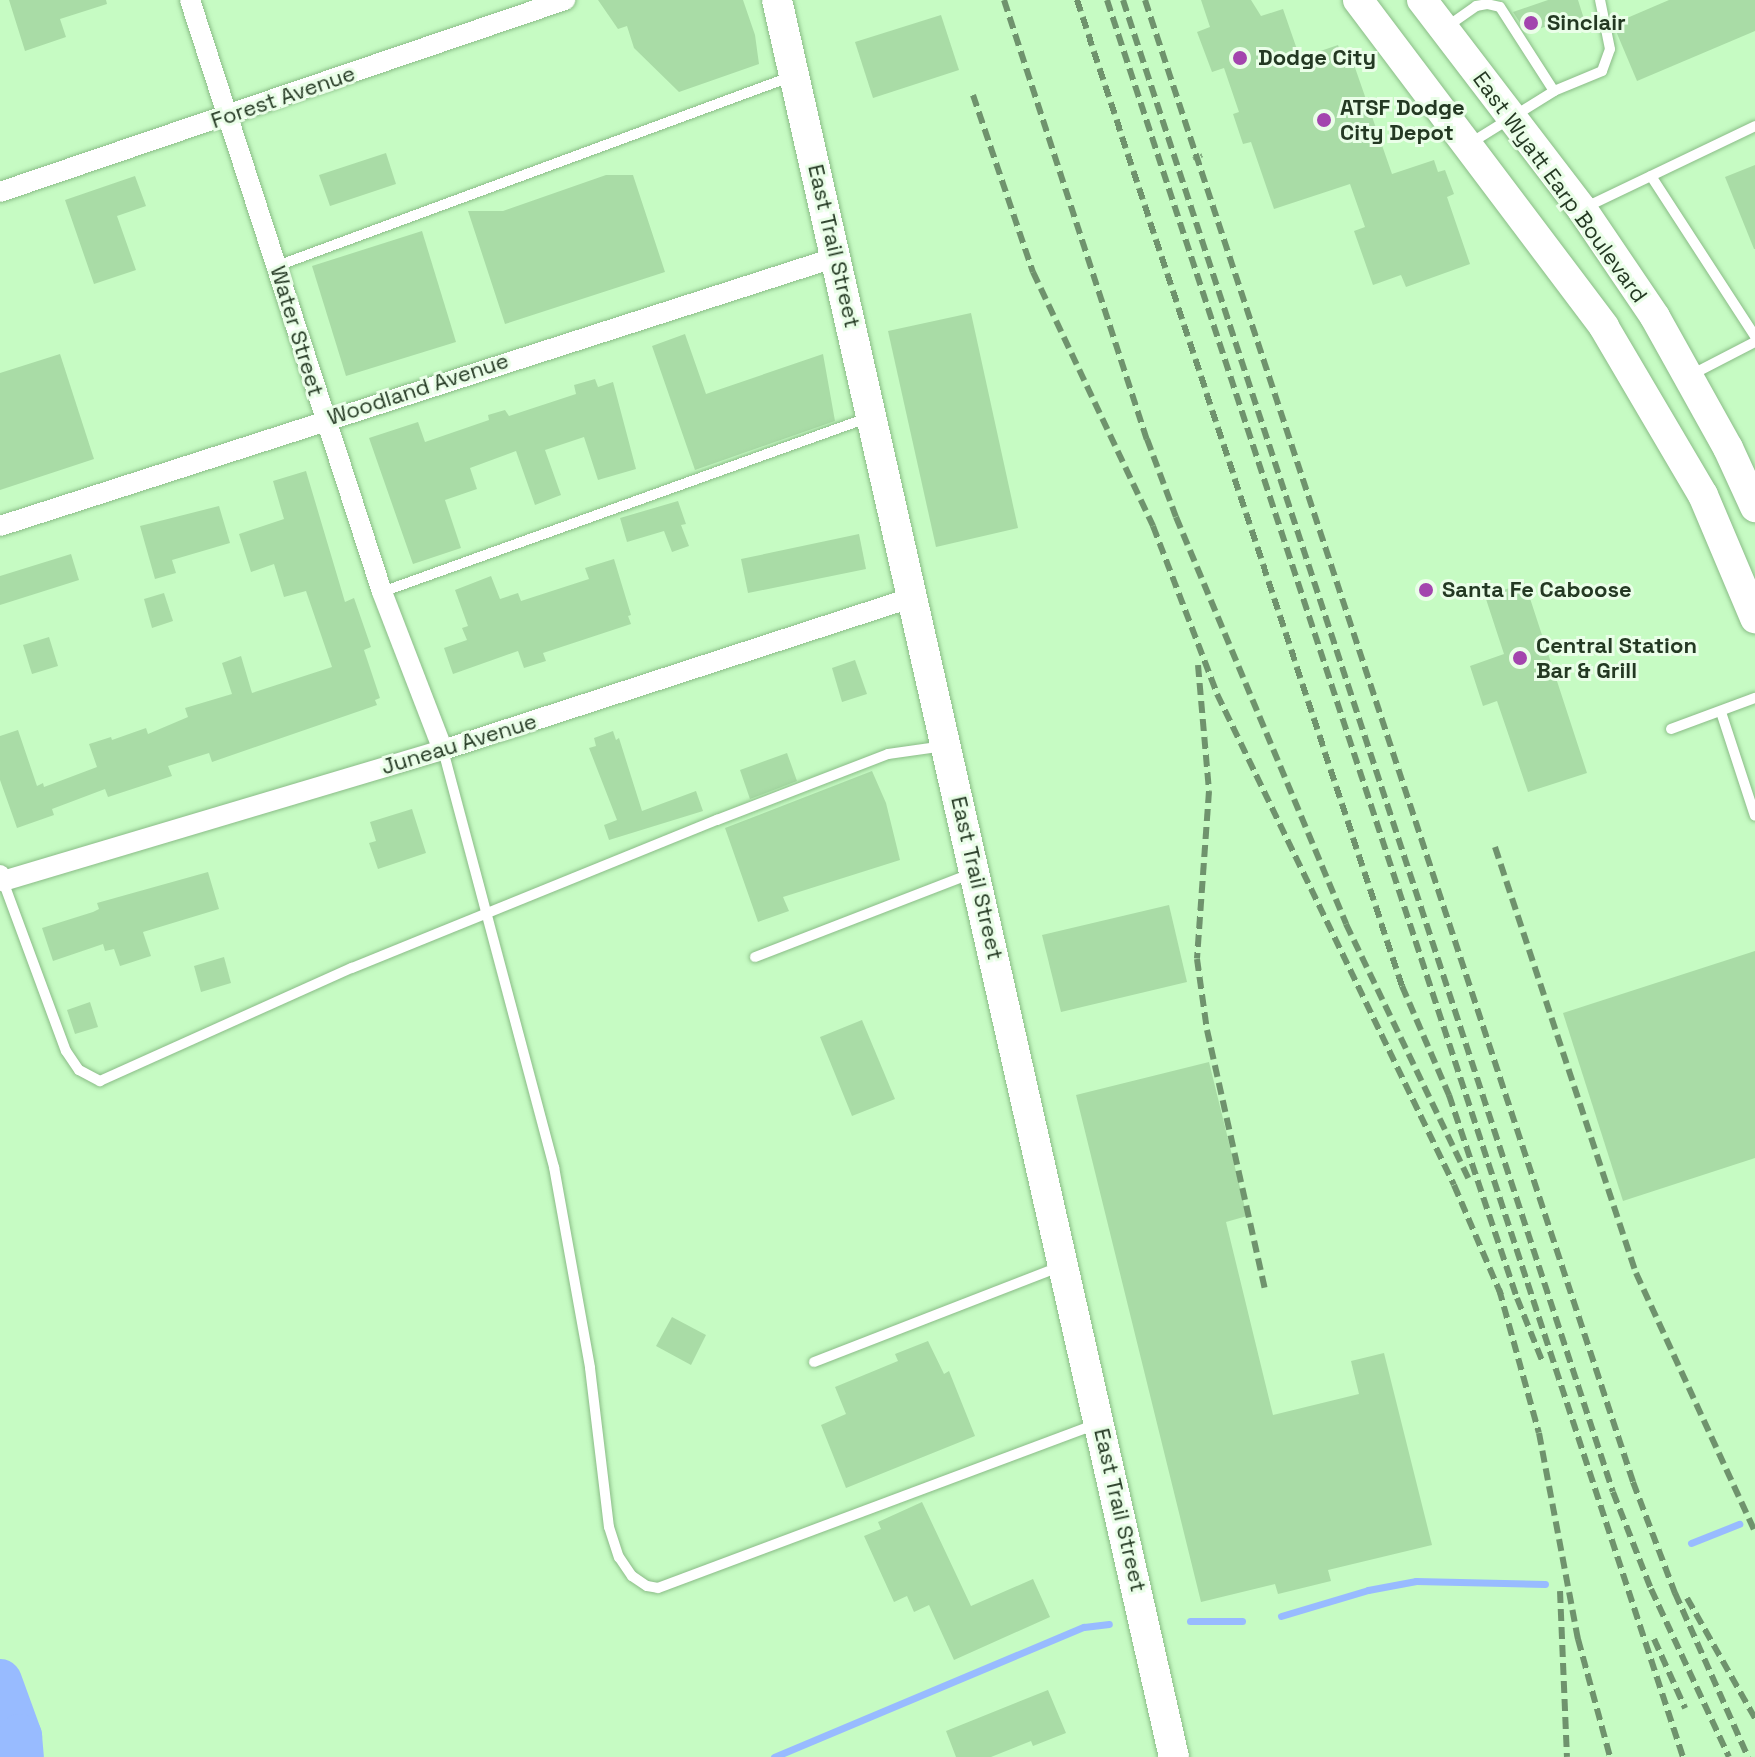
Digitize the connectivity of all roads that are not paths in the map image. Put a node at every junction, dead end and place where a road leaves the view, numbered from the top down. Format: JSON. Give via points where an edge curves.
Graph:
{"nodes":[{"id":1,"x":190,"y":0,"type":"edge"},
{"id":2,"x":565,"y":0,"type":"edge"},
{"id":3,"x":777,"y":0,"type":"edge"},
{"id":4,"x":1358,"y":0,"type":"edge"},
{"id":5,"x":1422,"y":0,"type":"edge"},
{"id":6,"x":1600,"y":0,"type":"edge"},
{"id":7,"x":1444,"y":29,"type":"junction"},
{"id":8,"x":796,"y":75,"type":"junction"},
{"id":9,"x":1554,"y":91,"type":"junction"},
{"id":10,"x":228,"y":116,"type":"junction"},
{"id":11,"x":1510,"y":116,"type":"junction"},
{"id":12,"x":1755,"y":126,"type":"edge"},
{"id":13,"x":1467,"y":145,"type":"junction"},
{"id":14,"x":1651,"y":176,"type":"junction"},
{"id":15,"x":0,"y":192,"type":"edge"},
{"id":16,"x":1582,"y":209,"type":"junction"},
{"id":17,"x":837,"y":257,"type":"junction"},
{"id":18,"x":277,"y":266,"type":"junction"},
{"id":19,"x":1755,"y":339,"type":"edge"},
{"id":20,"x":1688,"y":376,"type":"junction"},
{"id":21,"x":872,"y":416,"type":"junction"},
{"id":22,"x":325,"y":419,"type":"junction"},
{"id":23,"x":1755,"y":507,"type":"edge"},
{"id":24,"x":0,"y":526,"type":"edge"},
{"id":25,"x":382,"y":592,"type":"junction"},
{"id":26,"x":912,"y":598,"type":"junction"},
{"id":27,"x":1755,"y":618,"type":"edge"},
{"id":28,"x":1755,"y":698,"type":"edge"},
{"id":29,"x":1721,"y":712,"type":"junction"},
{"id":30,"x":1671,"y":729,"type":"dead end"},
{"id":31,"x":947,"y":746,"type":"junction"},
{"id":32,"x":443,"y":750,"type":"junction"},
{"id":33,"x":1755,"y":816,"type":"edge"},
{"id":34,"x":975,"y":872,"type":"junction"},
{"id":35,"x":1,"y":878,"type":"edge"},
{"id":36,"x":484,"y":914,"type":"junction"},
{"id":37,"x":755,"y":957,"type":"dead end"},
{"id":38,"x":1063,"y":1265,"type":"junction"},
{"id":39,"x":814,"y":1362,"type":"dead end"},
{"id":40,"x":1099,"y":1424,"type":"junction"},
{"id":41,"x":1174,"y":1757,"type":"edge"}],
"edges":[{"from":1,"to":10,"type":"street","name":"Water Street"},
{"from":2,"to":10,"type":"street","name":"Forest Avenue"},
{"from":3,"to":8,"type":"main road","name":"East Trail Street"},
{"from":4,"to":13,"type":"main road"},
{"from":5,"to":7,"type":"main road","name":"East Wyatt Earp Boulevard"},
{"from":6,"to":9,"type":"lane","via":[[1610,49],[1606,66]]},
{"from":7,"to":9,"type":"lane","via":[[1476,6],[1500,7]]},
{"from":7,"to":11,"type":"main road","name":"East Wyatt Earp Boulevard"},
{"from":8,"to":17,"type":"main road","name":"East Trail Street"},
{"from":8,"to":18,"type":"lane"},
{"from":9,"to":11,"type":"lane"},
{"from":10,"to":15,"type":"street","name":"Forest Avenue"},
{"from":10,"to":18,"type":"street","name":"Water Street"},
{"from":11,"to":13,"type":"lane"},
{"from":11,"to":16,"type":"main road","name":"East Wyatt Earp Boulevard"},
{"from":12,"to":14,"type":"lane"},
{"from":13,"to":27,"type":"main road","via":[[1604,327],[1656,412],[1703,495]]},
{"from":14,"to":16,"type":"lane"},
{"from":14,"to":19,"type":"lane"},
{"from":16,"to":20,"type":"main road","name":"East Wyatt Earp Boulevard"},
{"from":17,"to":21,"type":"main road","name":"East Trail Street"},
{"from":17,"to":22,"type":"street","name":"Woodland Avenue"},
{"from":18,"to":22,"type":"street","name":"Water Street"},
{"from":19,"to":20,"type":"lane"},
{"from":20,"to":23,"type":"main road","name":"East Wyatt Earp Boulevard"},
{"from":21,"to":25,"type":"lane"},
{"from":21,"to":26,"type":"main road","name":"East Trail Street"},
{"from":22,"to":24,"type":"street","name":"Woodland Avenue"},
{"from":22,"to":25,"type":"street","name":"Water Street"},
{"from":25,"to":32,"type":"street","name":"Water Street"},
{"from":26,"to":31,"type":"main road","name":"East Trail Street"},
{"from":26,"to":32,"type":"street","name":"Juneau Avenue"},
{"from":28,"to":29,"type":"lane"},
{"from":29,"to":30,"type":"lane"},
{"from":29,"to":33,"type":"lane"},
{"from":31,"to":34,"type":"main road","name":"East Trail Street"},
{"from":31,"to":36,"type":"lane","via":[[888,754]]},
{"from":32,"to":35,"type":"street","name":"Juneau Avenue"},
{"from":32,"to":36,"type":"lane"},
{"from":34,"to":37,"type":"lane"},
{"from":34,"to":38,"type":"main road","name":"East Trail Street"},
{"from":35,"to":36,"type":"lane","via":[[66,1051],[79,1070],[100,1081]]},
{"from":36,"to":40,"type":"lane","via":[[554,1167],[590,1368],[609,1527],[632,1576],[658,1588]]},
{"from":38,"to":39,"type":"lane"},
{"from":38,"to":40,"type":"main road","name":"East Trail Street"},
{"from":40,"to":41,"type":"main road","name":"East Trail Street"}]}
